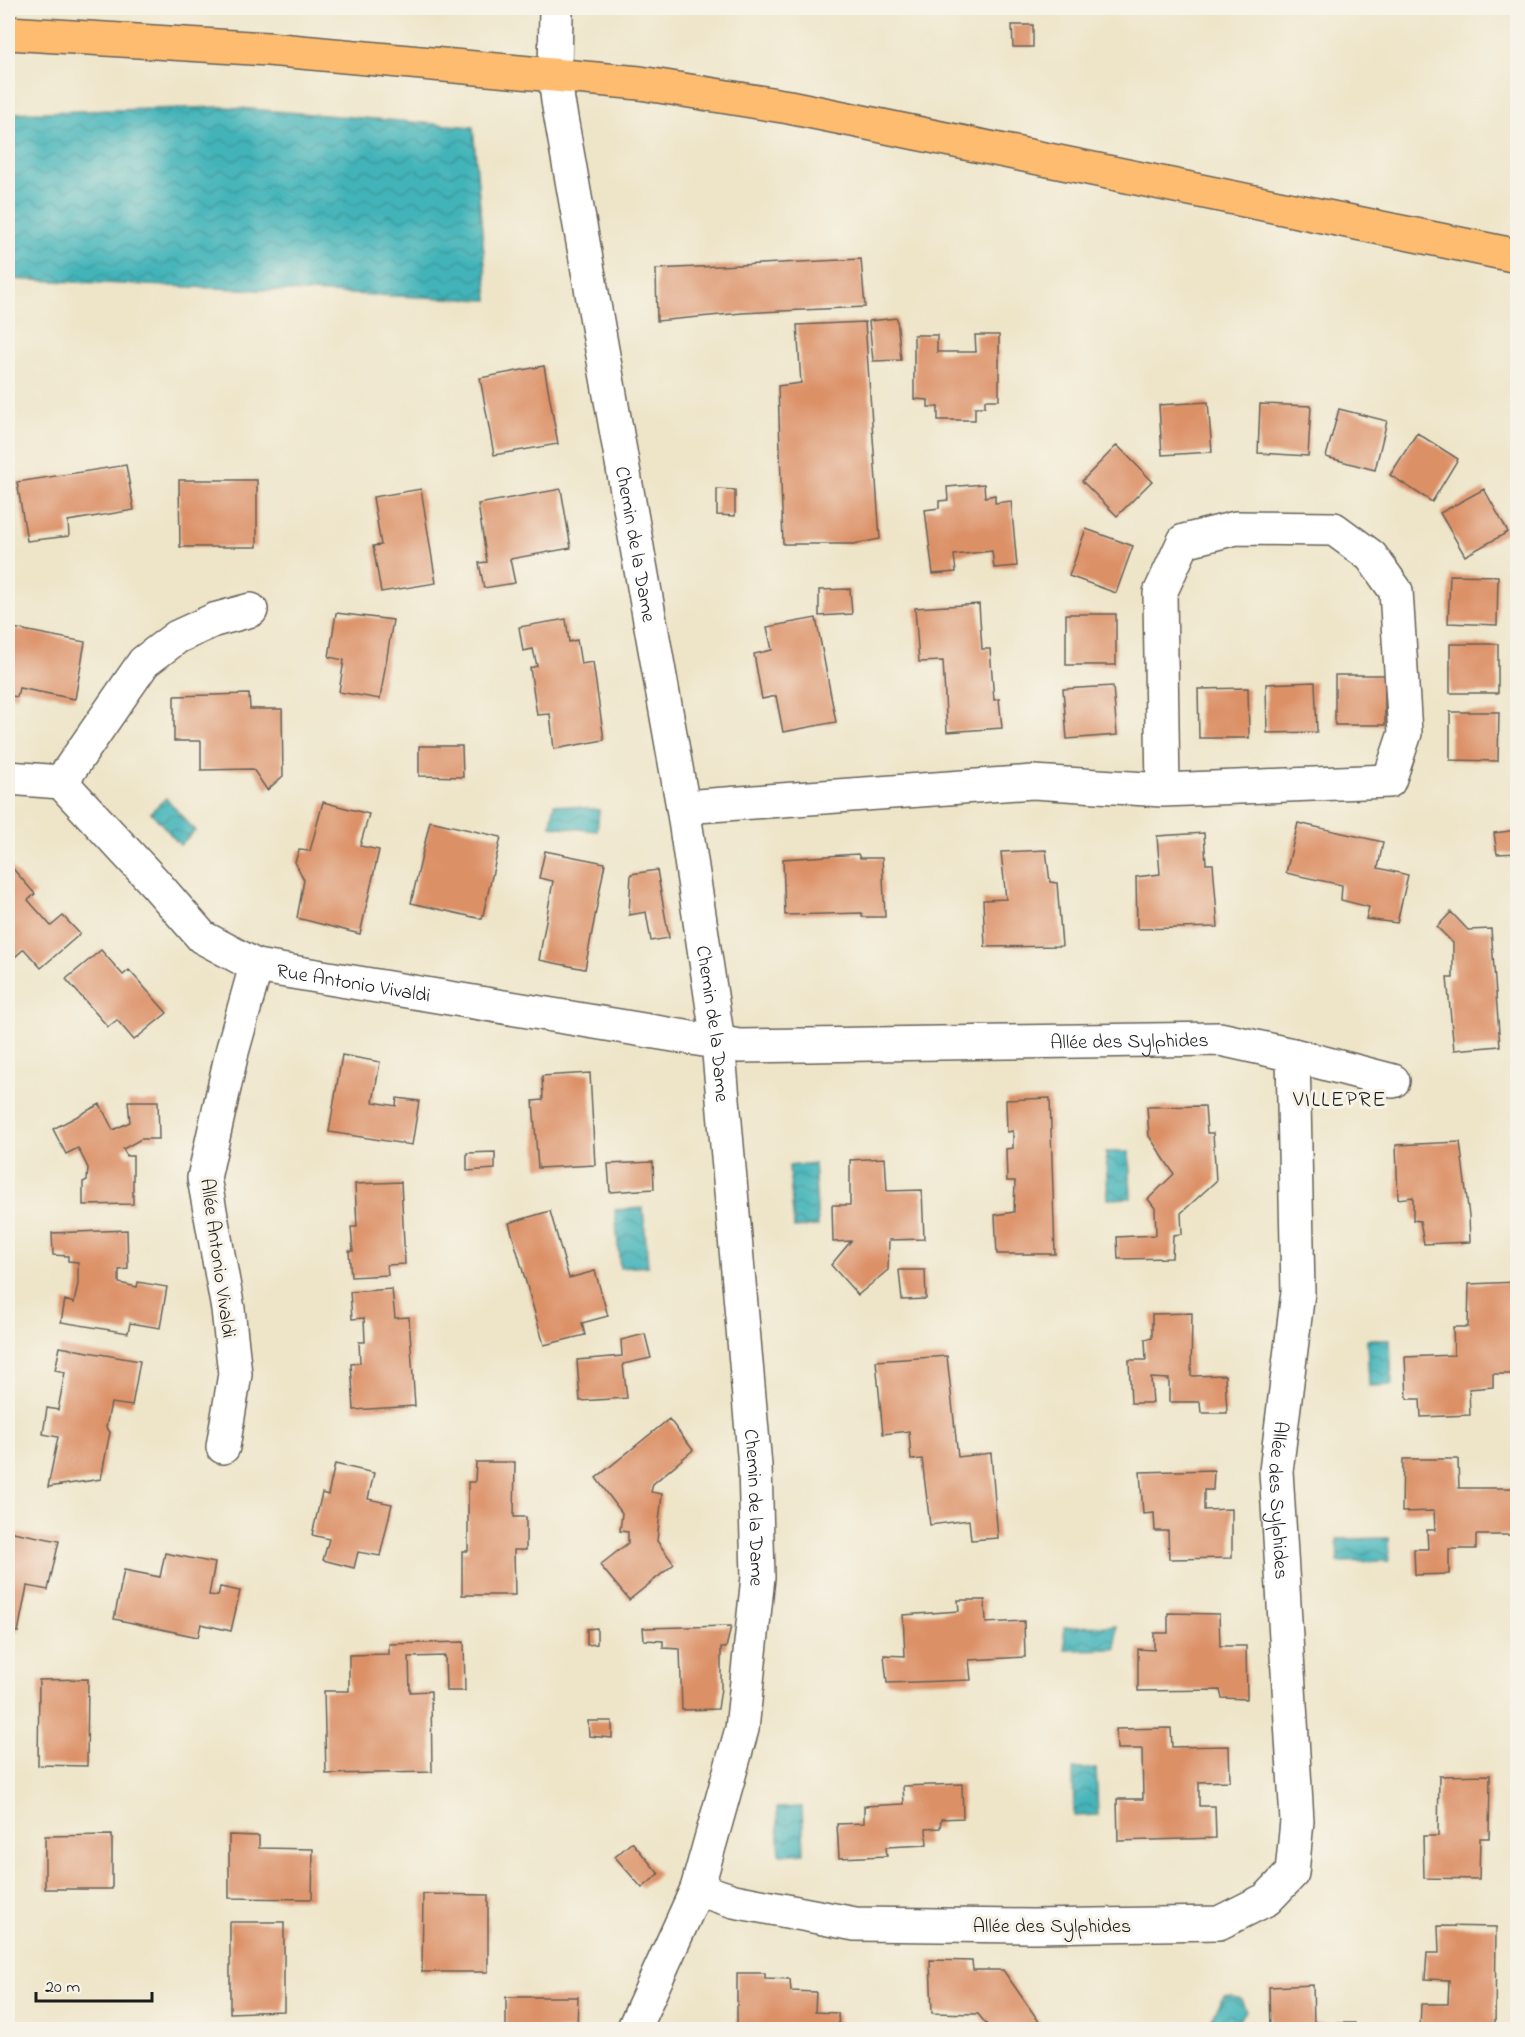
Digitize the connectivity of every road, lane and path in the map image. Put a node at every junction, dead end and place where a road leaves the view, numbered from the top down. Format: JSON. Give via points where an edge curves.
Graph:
{"nodes":[{"id":1,"x":556,"y":8,"type":"edge"},
{"id":2,"x":8,"y":33,"type":"edge"},
{"id":3,"x":555,"y":76,"type":"junction"},
{"id":4,"x":1518,"y":256,"type":"edge"},
{"id":5,"x":251,"y":610,"type":"dead end"},
{"id":6,"x":8,"y":778,"type":"edge"},
{"id":7,"x":61,"y":782,"type":"junction"},
{"id":8,"x":1162,"y":790,"type":"junction"},
{"id":9,"x":683,"y":807,"type":"junction"},
{"id":10,"x":256,"y":966,"type":"junction"},
{"id":11,"x":718,"y":1042,"type":"junction"},
{"id":12,"x":1293,"y":1055,"type":"junction"},
{"id":13,"x":1393,"y":1081,"type":"dead end"},
{"id":14,"x":223,"y":1447,"type":"dead end"},
{"id":15,"x":697,"y":1889,"type":"junction"},
{"id":16,"x":633,"y":2030,"type":"edge"}],
"edges":[{"from":1,"to":3,"type":"street","name":"Chemin de la Dame"},
{"from":2,"to":3,"type":"main road","via":[[268,49]]},
{"from":3,"to":4,"type":"main road","via":[[639,83],[789,107]]},
{"from":3,"to":9,"type":"street","name":"Chemin de la Dame"},
{"from":5,"to":7,"type":"street","via":[[214,620],[177,637],[144,662]]},
{"from":6,"to":7,"type":"street"},
{"from":7,"to":10,"type":"street","name":"Rue Antonio Vivaldi","via":[[202,937]]},
{"from":8,"to":8,"type":"street","via":[[1389,781],[1405,733],[1396,591],[1371,556],[1334,529],[1236,528],[1184,541],[1160,593]]},
{"from":8,"to":9,"type":"street","via":[[1033,782]]},
{"from":9,"to":11,"type":"street","name":"Chemin de la Dame"},
{"from":10,"to":11,"type":"street","name":"Rue Antonio Vivaldi"},
{"from":10,"to":14,"type":"street","name":"Allée Antonio Vivaldi","via":[[204,1178],[228,1309],[235,1374]]},
{"from":11,"to":12,"type":"street","name":"Allée des Sylphides","via":[[740,1046],[1220,1039]]},
{"from":11,"to":15,"type":"street","name":"Chemin de la Dame","via":[[756,1466],[758,1577],[742,1729]]},
{"from":12,"to":13,"type":"street"},
{"from":12,"to":15,"type":"street","name":"Allée des Sylphides","via":[[1298,1292],[1276,1471],[1297,1821],[1292,1874],[1267,1899],[1219,1923],[855,1924],[734,1902]]},
{"from":15,"to":16,"type":"street","name":"Chemin de la Dame"}]}
